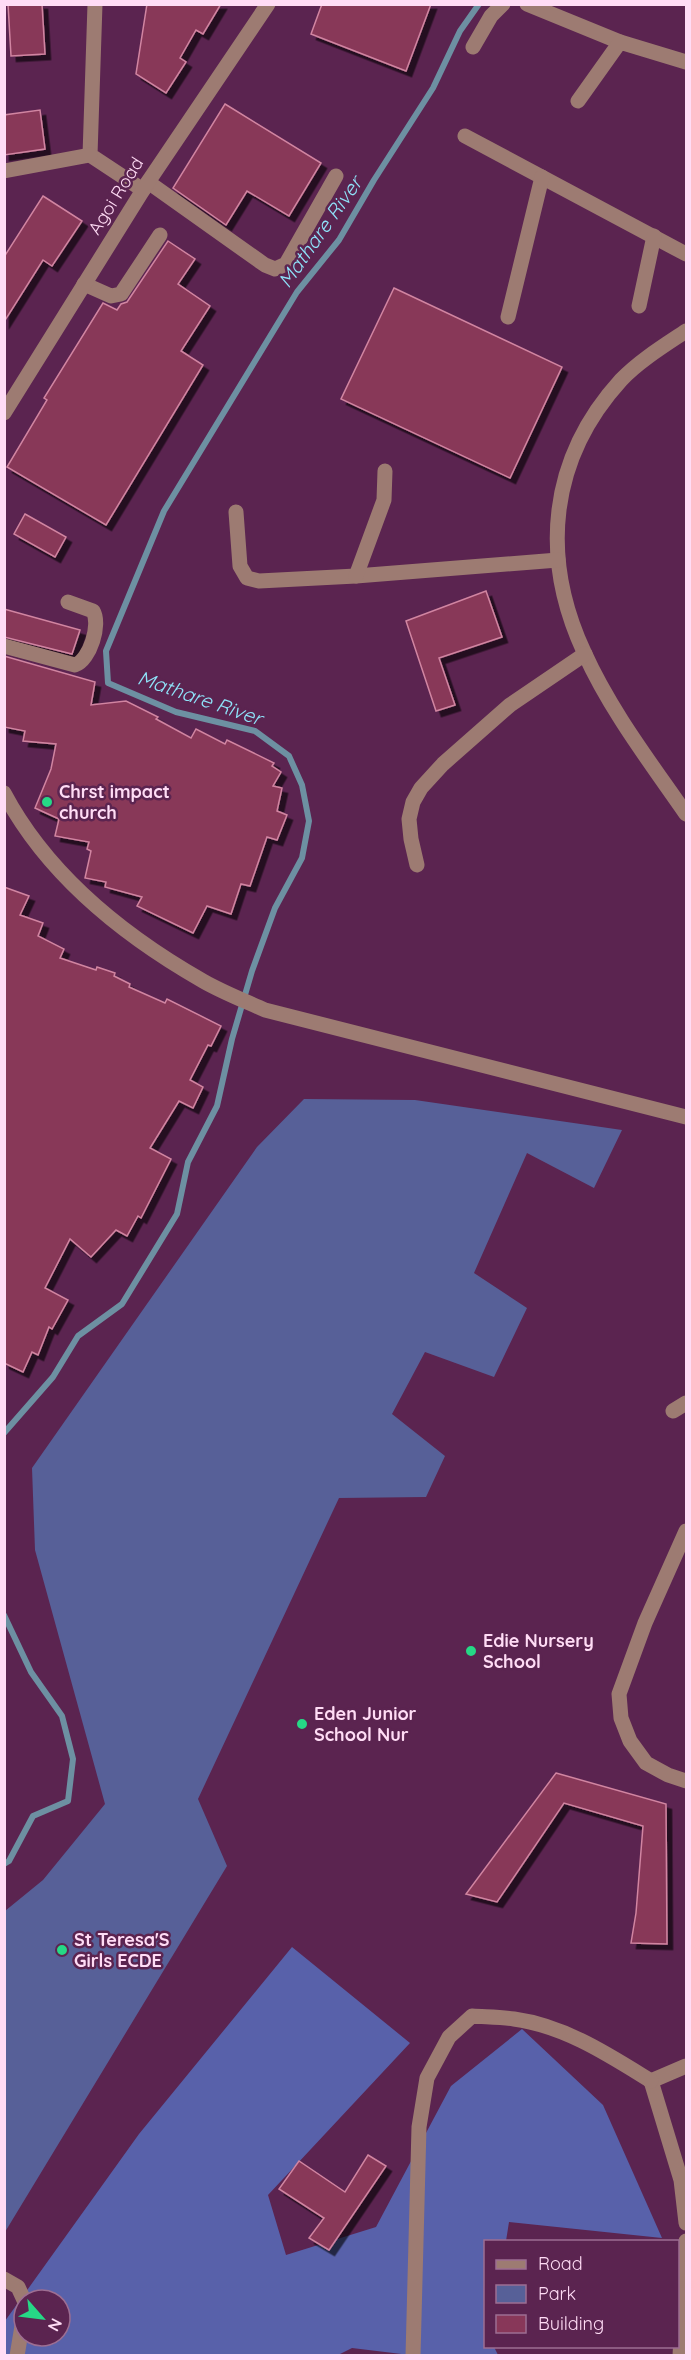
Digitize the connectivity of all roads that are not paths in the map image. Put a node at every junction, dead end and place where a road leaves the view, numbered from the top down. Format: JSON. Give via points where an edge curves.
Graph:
{"nodes":[{"id":1,"x":95,"y":4,"type":"edge"},
{"id":2,"x":268,"y":4,"type":"edge"},
{"id":3,"x":503,"y":4,"type":"edge"},
{"id":4,"x":527,"y":4,"type":"edge"},
{"id":5,"x":620,"y":42,"type":"junction"},
{"id":6,"x":473,"y":47,"type":"dead end"},
{"id":7,"x":687,"y":63,"type":"edge"},
{"id":8,"x":578,"y":101,"type":"dead end"},
{"id":9,"x":465,"y":136,"type":"dead end"},
{"id":10,"x":90,"y":155,"type":"junction"},
{"id":11,"x":4,"y":171,"type":"edge"},
{"id":12,"x":336,"y":176,"type":"dead end"},
{"id":13,"x":542,"y":177,"type":"junction"},
{"id":14,"x":145,"y":186,"type":"junction"},
{"id":15,"x":160,"y":235,"type":"dead end"},
{"id":16,"x":654,"y":236,"type":"junction"},
{"id":17,"x":687,"y":254,"type":"edge"},
{"id":18,"x":84,"y":284,"type":"junction"},
{"id":19,"x":639,"y":306,"type":"dead end"},
{"id":20,"x":508,"y":317,"type":"dead end"},
{"id":21,"x":687,"y":331,"type":"edge"},
{"id":22,"x":4,"y":413,"type":"edge"},
{"id":23,"x":385,"y":471,"type":"dead end"},
{"id":24,"x":236,"y":512,"type":"dead end"},
{"id":25,"x":558,"y":560,"type":"junction"},
{"id":26,"x":356,"y":576,"type":"junction"},
{"id":27,"x":68,"y":602,"type":"dead end"},
{"id":28,"x":4,"y":646,"type":"edge"},
{"id":29,"x":585,"y":654,"type":"junction"},
{"id":30,"x":7,"y":803,"type":"edge"},
{"id":31,"x":687,"y":814,"type":"edge"},
{"id":32,"x":417,"y":865,"type":"dead end"},
{"id":33,"x":687,"y":1117,"type":"edge"},
{"id":34,"x":687,"y":1531,"type":"edge"},
{"id":35,"x":687,"y":1781,"type":"edge"},
{"id":36,"x":687,"y":2066,"type":"edge"},
{"id":37,"x":651,"y":2081,"type":"junction"},
{"id":38,"x":687,"y":2223,"type":"edge"},
{"id":39,"x":687,"y":2241,"type":"edge"},
{"id":40,"x":4,"y":2279,"type":"edge"},
{"id":41,"x":18,"y":2288,"type":"edge"},
{"id":42,"x":413,"y":2355,"type":"edge"},
{"id":43,"x":680,"y":2355,"type":"edge"}],
"edges":[{"from":1,"to":10,"type":"street"},
{"from":2,"to":14,"type":"street","name":"Agoi Road"},
{"from":3,"to":6,"type":"street"},
{"from":4,"to":5,"type":"street"},
{"from":5,"to":7,"type":"street"},
{"from":5,"to":8,"type":"street"},
{"from":9,"to":13,"type":"street"},
{"from":10,"to":11,"type":"street"},
{"from":10,"to":14,"type":"street"},
{"from":12,"to":14,"type":"street","via":[[286,264],[275,269]]},
{"from":13,"to":16,"type":"street"},
{"from":13,"to":20,"type":"street"},
{"from":14,"to":18,"type":"street","name":"Agoi Road"},
{"from":15,"to":18,"type":"street","via":[[120,294],[111,296]]},
{"from":16,"to":17,"type":"street"},
{"from":16,"to":19,"type":"street"},
{"from":18,"to":22,"type":"street","name":"Agoi Road"},
{"from":21,"to":25,"type":"street","via":[[622,379],[579,443],[558,504]]},
{"from":23,"to":26,"type":"street","via":[[384,500]]},
{"from":24,"to":26,"type":"street","via":[[240,566],[247,578],[259,581]]},
{"from":25,"to":26,"type":"street"},
{"from":25,"to":29,"type":"street","via":[[575,631]]},
{"from":27,"to":28,"type":"street","via":[[96,615],[88,655],[81,663]]},
{"from":29,"to":31,"type":"street","via":[[627,730]]},
{"from":29,"to":32,"type":"street","via":[[510,705],[421,788],[409,819]]},
{"from":30,"to":33,"type":"street","via":[[38,846],[90,900],[134,936],[203,981],[266,1010]]},
{"from":34,"to":35,"type":"street","via":[[645,1623],[619,1694],[621,1718],[630,1741],[646,1763]]},
{"from":36,"to":37,"type":"street"},
{"from":37,"to":38,"type":"street","via":[[681,2180]]},
{"from":37,"to":42,"type":"street","via":[[558,2030],[515,2019],[472,2016],[449,2037],[427,2078],[419,2127]]},
{"from":39,"to":43,"type":"street"},
{"from":40,"to":41,"type":"street"}]}
